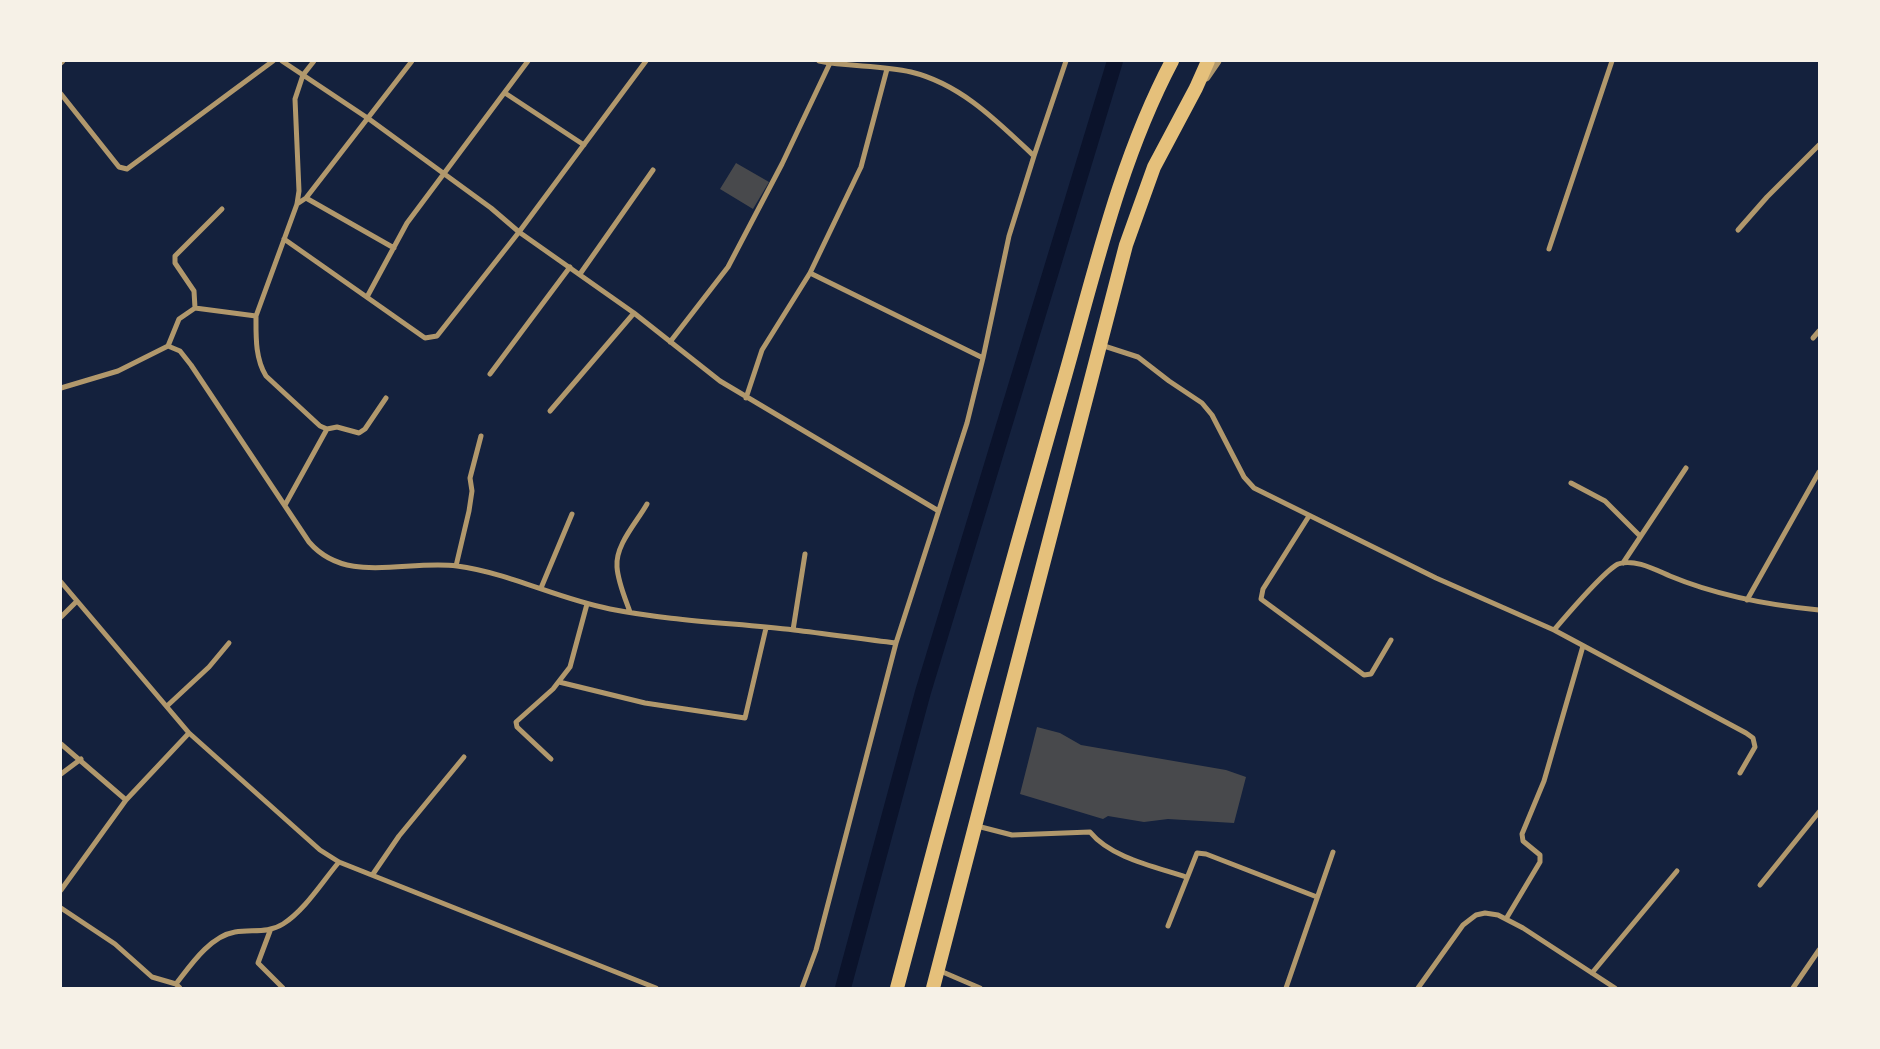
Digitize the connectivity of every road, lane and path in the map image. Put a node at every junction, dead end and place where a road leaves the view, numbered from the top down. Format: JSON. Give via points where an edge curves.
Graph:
{"nodes":[{"id":1,"x":273,"y":61,"type":"edge"},
{"id":2,"x":282,"y":61,"type":"edge"},
{"id":3,"x":314,"y":61,"type":"edge"},
{"id":4,"x":412,"y":61,"type":"edge"},
{"id":5,"x":528,"y":61,"type":"edge"},
{"id":6,"x":646,"y":61,"type":"edge"},
{"id":7,"x":819,"y":61,"type":"edge"},
{"id":8,"x":1066,"y":61,"type":"edge"},
{"id":9,"x":1172,"y":61,"type":"edge"},
{"id":10,"x":1208,"y":61,"type":"edge"},
{"id":11,"x":1218,"y":61,"type":"edge"},
{"id":12,"x":1612,"y":61,"type":"edge"},
{"id":13,"x":830,"y":63,"type":"junction"},
{"id":14,"x":887,"y":69,"type":"junction"},
{"id":15,"x":303,"y":75,"type":"junction"},
{"id":16,"x":1196,"y":88,"type":"junction"},
{"id":17,"x":505,"y":93,"type":"junction"},
{"id":18,"x":61,"y":94,"type":"edge"},
{"id":19,"x":369,"y":119,"type":"junction"},
{"id":20,"x":584,"y":145,"type":"junction"},
{"id":21,"x":1819,"y":145,"type":"edge"},
{"id":22,"x":1034,"y":156,"type":"junction"},
{"id":23,"x":653,"y":170,"type":"dead end"},
{"id":24,"x":444,"y":175,"type":"junction"},
{"id":25,"x":306,"y":198,"type":"junction"},
{"id":26,"x":297,"y":204,"type":"junction"},
{"id":27,"x":222,"y":210,"type":"dead end"},
{"id":28,"x":1738,"y":230,"type":"dead end"},
{"id":29,"x":520,"y":232,"type":"junction"},
{"id":30,"x":284,"y":239,"type":"junction"},
{"id":31,"x":394,"y":248,"type":"junction"},
{"id":32,"x":1549,"y":248,"type":"dead end"},
{"id":33,"x":570,"y":267,"type":"junction"},
{"id":34,"x":810,"y":273,"type":"junction"},
{"id":35,"x":580,"y":274,"type":"junction"},
{"id":36,"x":367,"y":297,"type":"junction"},
{"id":37,"x":195,"y":308,"type":"junction"},
{"id":38,"x":634,"y":313,"type":"junction"},
{"id":39,"x":256,"y":316,"type":"junction"},
{"id":40,"x":1819,"y":331,"type":"edge"},
{"id":41,"x":1813,"y":338,"type":"dead end"},
{"id":42,"x":670,"y":342,"type":"junction"},
{"id":43,"x":1099,"y":344,"type":"junction"},
{"id":44,"x":168,"y":346,"type":"junction"},
{"id":45,"x":983,"y":358,"type":"junction"},
{"id":46,"x":490,"y":374,"type":"dead end"},
{"id":47,"x":61,"y":388,"type":"edge"},
{"id":48,"x":386,"y":398,"type":"dead end"},
{"id":49,"x":746,"y":398,"type":"junction"},
{"id":50,"x":550,"y":411,"type":"dead end"},
{"id":51,"x":327,"y":429,"type":"junction"},
{"id":52,"x":481,"y":436,"type":"dead end"},
{"id":53,"x":1686,"y":468,"type":"dead end"},
{"id":54,"x":1819,"y":472,"type":"edge"},
{"id":55,"x":1571,"y":483,"type":"dead end"},
{"id":56,"x":285,"y":504,"type":"junction"},
{"id":57,"x":648,"y":504,"type":"dead end"},
{"id":58,"x":937,"y":510,"type":"junction"},
{"id":59,"x":572,"y":514,"type":"dead end"},
{"id":60,"x":1309,"y":516,"type":"junction"},
{"id":61,"x":1640,"y":536,"type":"junction"},
{"id":62,"x":805,"y":554,"type":"dead end"},
{"id":63,"x":1623,"y":563,"type":"junction"},
{"id":64,"x":456,"y":566,"type":"junction"},
{"id":65,"x":61,"y":582,"type":"edge"},
{"id":66,"x":541,"y":588,"type":"junction"},
{"id":67,"x":1746,"y":600,"type":"junction"},
{"id":68,"x":76,"y":602,"type":"junction"},
{"id":69,"x":586,"y":604,"type":"junction"},
{"id":70,"x":1819,"y":610,"type":"edge"},
{"id":71,"x":630,"y":612,"type":"junction"},
{"id":72,"x":61,"y":617,"type":"edge"},
{"id":73,"x":766,"y":628,"type":"junction"},
{"id":74,"x":793,"y":630,"type":"junction"},
{"id":75,"x":1554,"y":630,"type":"junction"},
{"id":76,"x":1391,"y":640,"type":"dead end"},
{"id":77,"x":229,"y":643,"type":"dead end"},
{"id":78,"x":896,"y":643,"type":"junction"},
{"id":79,"x":1583,"y":646,"type":"junction"},
{"id":80,"x":560,"y":682,"type":"junction"},
{"id":81,"x":167,"y":706,"type":"junction"},
{"id":82,"x":189,"y":733,"type":"junction"},
{"id":83,"x":61,"y":744,"type":"edge"},
{"id":84,"x":464,"y":757,"type":"dead end"},
{"id":85,"x":81,"y":758,"type":"junction"},
{"id":86,"x":551,"y":759,"type":"dead end"},
{"id":87,"x":1740,"y":773,"type":"dead end"},
{"id":88,"x":61,"y":774,"type":"edge"},
{"id":89,"x":126,"y":800,"type":"junction"},
{"id":90,"x":1819,"y":812,"type":"edge"},
{"id":91,"x":976,"y":825,"type":"junction"},
{"id":92,"x":1333,"y":852,"type":"dead end"},
{"id":93,"x":339,"y":862,"type":"junction"},
{"id":94,"x":1677,"y":871,"type":"dead end"},
{"id":95,"x":373,"y":874,"type":"junction"},
{"id":96,"x":1186,"y":877,"type":"junction"},
{"id":97,"x":1760,"y":885,"type":"dead end"},
{"id":98,"x":61,"y":890,"type":"edge"},
{"id":99,"x":1318,"y":897,"type":"junction"},
{"id":100,"x":62,"y":912,"type":"edge"},
{"id":101,"x":1506,"y":920,"type":"junction"},
{"id":102,"x":1168,"y":926,"type":"dead end"},
{"id":103,"x":270,"y":931,"type":"junction"},
{"id":104,"x":1819,"y":950,"type":"edge"},
{"id":105,"x":938,"y":970,"type":"junction"},
{"id":106,"x":1592,"y":973,"type":"junction"},
{"id":107,"x":178,"y":986,"type":"edge"},
{"id":108,"x":283,"y":988,"type":"edge"},
{"id":109,"x":656,"y":988,"type":"edge"},
{"id":110,"x":802,"y":988,"type":"edge"},
{"id":111,"x":897,"y":988,"type":"edge"},
{"id":112,"x":933,"y":988,"type":"edge"},
{"id":113,"x":980,"y":988,"type":"edge"},
{"id":114,"x":1286,"y":988,"type":"edge"},
{"id":115,"x":1418,"y":988,"type":"edge"},
{"id":116,"x":1615,"y":988,"type":"edge"},
{"id":117,"x":1793,"y":988,"type":"edge"}],
"edges":[{"from":1,"to":18,"type":"street","via":[[127,170],[119,166]]},
{"from":2,"to":15,"type":"street"},
{"from":3,"to":15,"type":"street"},
{"from":4,"to":19,"type":"street"},
{"from":5,"to":17,"type":"street"},
{"from":6,"to":20,"type":"street"},
{"from":7,"to":13,"type":"street"},
{"from":8,"to":22,"type":"street"},
{"from":9,"to":111,"type":"highway","via":[[1152,100],[1117,196],[1011,565]]},
{"from":10,"to":16,"type":"highway"},
{"from":11,"to":16,"type":"street"},
{"from":12,"to":32,"type":"street"},
{"from":13,"to":14,"type":"street"},
{"from":13,"to":42,"type":"street","via":[[728,266]]},
{"from":14,"to":22,"type":"street","via":[[911,72],[950,88],[992,116]]},
{"from":14,"to":34,"type":"street","via":[[860,167]]},
{"from":15,"to":19,"type":"street"},
{"from":15,"to":26,"type":"street","via":[[295,99]]},
{"from":16,"to":43,"type":"highway","via":[[1140,201]]},
{"from":17,"to":20,"type":"street"},
{"from":17,"to":24,"type":"street"},
{"from":19,"to":24,"type":"street"},
{"from":19,"to":25,"type":"street"},
{"from":20,"to":29,"type":"street"},
{"from":21,"to":28,"type":"street"},
{"from":22,"to":45,"type":"street","via":[[1009,236]]},
{"from":23,"to":35,"type":"street"},
{"from":24,"to":29,"type":"street"},
{"from":24,"to":31,"type":"street","via":[[407,223]]},
{"from":25,"to":26,"type":"street"},
{"from":25,"to":31,"type":"street"},
{"from":26,"to":30,"type":"street"},
{"from":27,"to":37,"type":"street","via":[[175,256],[175,263],[194,292]]},
{"from":29,"to":33,"type":"street"},
{"from":29,"to":36,"type":"street","via":[[437,336],[425,338]]},
{"from":30,"to":36,"type":"street"},
{"from":30,"to":39,"type":"street"},
{"from":31,"to":36,"type":"street"},
{"from":33,"to":35,"type":"street"},
{"from":33,"to":46,"type":"street"},
{"from":34,"to":45,"type":"street"},
{"from":34,"to":49,"type":"street","via":[[762,350]]},
{"from":35,"to":38,"type":"street"},
{"from":37,"to":39,"type":"street"},
{"from":37,"to":44,"type":"street","via":[[179,319]]},
{"from":38,"to":42,"type":"street"},
{"from":38,"to":50,"type":"street"},
{"from":39,"to":51,"type":"street","via":[[258,361],[262,369],[313,420]]},
{"from":40,"to":41,"type":"street"},
{"from":42,"to":49,"type":"street"},
{"from":43,"to":60,"type":"street","via":[[1138,357],[1202,403],[1250,484]]},
{"from":43,"to":91,"type":"highway"},
{"from":44,"to":47,"type":"street","via":[[118,371]]},
{"from":44,"to":56,"type":"street","via":[[180,351],[191,365]]},
{"from":45,"to":58,"type":"street","via":[[967,423]]},
{"from":48,"to":51,"type":"street","via":[[362,431],[337,427]]},
{"from":49,"to":58,"type":"street"},
{"from":51,"to":56,"type":"street"},
{"from":52,"to":64,"type":"street","via":[[470,478],[470,511]]},
{"from":53,"to":61,"type":"street"},
{"from":54,"to":67,"type":"street"},
{"from":55,"to":61,"type":"street","via":[[1605,501]]},
{"from":56,"to":64,"type":"street","via":[[316,550],[340,563],[372,568]]},
{"from":57,"to":71,"type":"street","via":[[622,544],[617,558],[617,570]]},
{"from":58,"to":78,"type":"street"},
{"from":59,"to":66,"type":"street"},
{"from":60,"to":75,"type":"street","via":[[1436,578]]},
{"from":60,"to":76,"type":"street","via":[[1261,598],[1364,675],[1371,674]]},
{"from":61,"to":63,"type":"street"},
{"from":62,"to":74,"type":"street"},
{"from":63,"to":67,"type":"street"},
{"from":63,"to":75,"type":"street","via":[[1605,575]]},
{"from":64,"to":66,"type":"street"},
{"from":65,"to":68,"type":"street"},
{"from":66,"to":69,"type":"street"},
{"from":67,"to":70,"type":"street"},
{"from":68,"to":72,"type":"street"},
{"from":68,"to":81,"type":"street"},
{"from":69,"to":71,"type":"street"},
{"from":69,"to":80,"type":"street","via":[[570,667]]},
{"from":71,"to":73,"type":"street"},
{"from":73,"to":74,"type":"street"},
{"from":73,"to":80,"type":"street","via":[[745,718],[645,703]]},
{"from":74,"to":78,"type":"street"},
{"from":75,"to":79,"type":"street"},
{"from":77,"to":81,"type":"street","via":[[209,667]]},
{"from":78,"to":110,"type":"street","via":[[816,950]]},
{"from":79,"to":87,"type":"street","via":[[1753,738],[1755,747]]},
{"from":79,"to":101,"type":"street","via":[[1544,781],[1522,834],[1523,841],[1540,856],[1540,862]]},
{"from":80,"to":86,"type":"street","via":[[516,722],[517,727]]},
{"from":81,"to":82,"type":"street"},
{"from":82,"to":89,"type":"street"},
{"from":82,"to":93,"type":"street","via":[[306,838]]},
{"from":83,"to":85,"type":"street"},
{"from":84,"to":95,"type":"street","via":[[411,820]]},
{"from":85,"to":88,"type":"street"},
{"from":85,"to":89,"type":"street"},
{"from":89,"to":98,"type":"street"},
{"from":90,"to":97,"type":"street"},
{"from":91,"to":96,"type":"street","via":[[1012,835],[1090,832],[1114,851]]},
{"from":91,"to":105,"type":"highway"},
{"from":92,"to":99,"type":"street"},
{"from":93,"to":95,"type":"street"},
{"from":93,"to":103,"type":"street","via":[[292,917]]},
{"from":94,"to":106,"type":"street"},
{"from":95,"to":109,"type":"street"},
{"from":96,"to":99,"type":"street","via":[[1194,854],[1200,852]]},
{"from":96,"to":102,"type":"street"},
{"from":99,"to":114,"type":"street"},
{"from":100,"to":107,"type":"street","via":[[115,944],[152,977]]},
{"from":101,"to":106,"type":"street"},
{"from":101,"to":115,"type":"street","via":[[1485,913],[1470,919]]},
{"from":103,"to":107,"type":"street","via":[[229,933],[200,955]]},
{"from":103,"to":108,"type":"street","via":[[258,963]]},
{"from":104,"to":117,"type":"street"},
{"from":105,"to":112,"type":"highway"},
{"from":105,"to":113,"type":"street"},
{"from":106,"to":116,"type":"street"}]}
